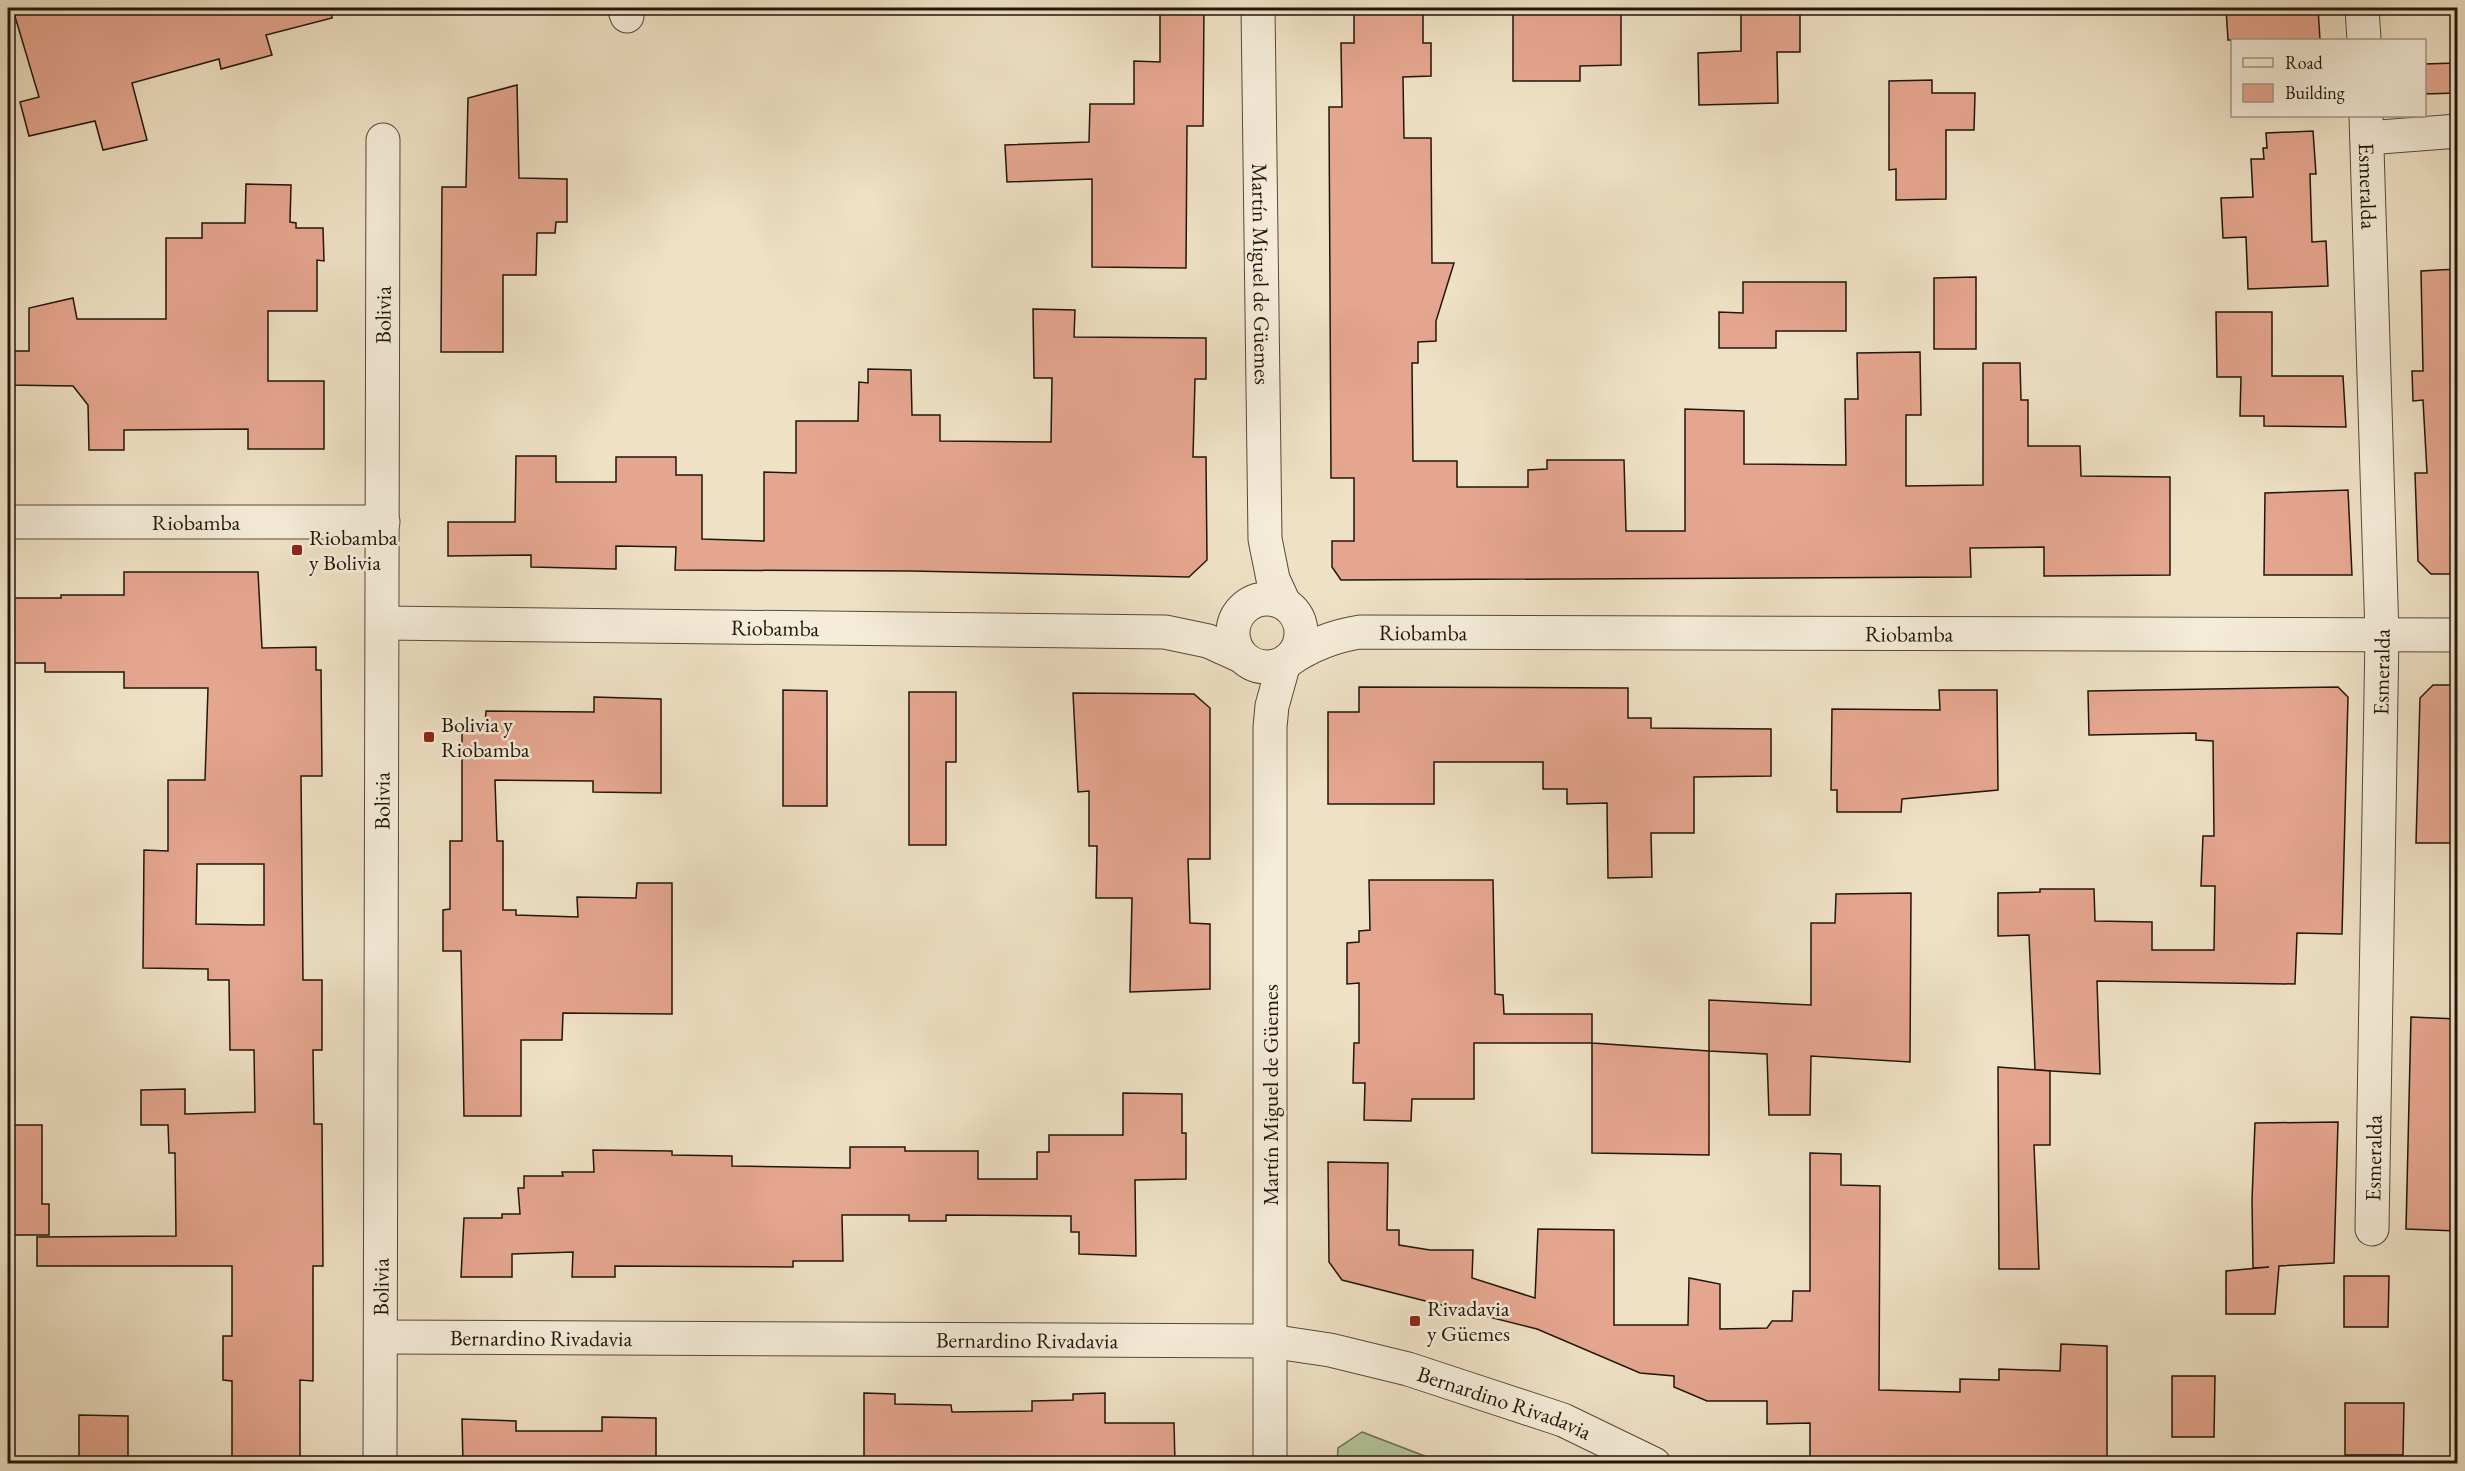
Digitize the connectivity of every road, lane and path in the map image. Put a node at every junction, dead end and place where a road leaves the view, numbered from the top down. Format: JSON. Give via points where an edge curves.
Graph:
{"nodes":[{"id":1,"x":1258,"y":8,"type":"edge"},
{"id":2,"x":2362,"y":8,"type":"edge"},
{"id":3,"x":2364,"y":39,"type":"edge"},
{"id":4,"x":2367,"y":127,"type":"edge"},
{"id":5,"x":2457,"y":131,"type":"edge"},
{"id":6,"x":383,"y":140,"type":"dead end"},
{"id":7,"x":8,"y":522,"type":"edge"},
{"id":8,"x":383,"y":522,"type":"junction"},
{"id":9,"x":1265,"y":539,"type":"junction"},
{"id":10,"x":1288,"y":607,"type":"junction"},
{"id":11,"x":1244,"y":608,"type":"junction"},
{"id":12,"x":382,"y":623,"type":"junction"},
{"id":13,"x":1165,"y":632,"type":"junction"},
{"id":14,"x":1360,"y":632,"type":"junction"},
{"id":15,"x":2382,"y":635,"type":"junction"},
{"id":16,"x":2457,"y":635,"type":"edge"},
{"id":17,"x":1246,"y":660,"type":"junction"},
{"id":18,"x":1286,"y":662,"type":"junction"},
{"id":19,"x":1270,"y":727,"type":"junction"},
{"id":20,"x":2372,"y":1229,"type":"dead end"},
{"id":21,"x":381,"y":1337,"type":"junction"},
{"id":22,"x":1270,"y":1341,"type":"junction"},
{"id":23,"x":380,"y":1464,"type":"edge"},
{"id":24,"x":1270,"y":1464,"type":"edge"},
{"id":25,"x":1654,"y":1464,"type":"edge"}],
"edges":[{"from":1,"to":9,"type":"street","name":"Martín Miguel de Güemes"},
{"from":2,"to":3,"type":"street"},
{"from":4,"to":5,"type":"street"},
{"from":4,"to":15,"type":"street","name":"Esmeralda"},
{"from":6,"to":8,"type":"street","name":"Bolivia"},
{"from":7,"to":8,"type":"street","name":"Riobamba"},
{"from":8,"to":12,"type":"street","name":"Bolivia"},
{"from":9,"to":10,"type":"street","name":"Martín Miguel de Güemes","via":[[1274,579]]},
{"from":9,"to":11,"type":"street","name":"Martín Miguel de Güemes"},
{"from":10,"to":11,"type":"street","via":[[1273,599],[1262,599]]},
{"from":10,"to":14,"type":"street","name":"Riobamba","via":[[1323,624]]},
{"from":10,"to":18,"type":"street","via":[[1299,620],[1301,642]]},
{"from":11,"to":13,"type":"street","name":"Riobamba"},
{"from":11,"to":17,"type":"street","via":[[1233,630],[1234,641]]},
{"from":12,"to":13,"type":"street","name":"Riobamba"},
{"from":12,"to":21,"type":"street","name":"Bolivia"},
{"from":13,"to":17,"type":"street","name":"Riobamba","via":[[1208,640]]},
{"from":14,"to":15,"type":"street","name":"Riobamba"},
{"from":14,"to":18,"type":"street","name":"Riobamba","via":[[1331,638]]},
{"from":15,"to":16,"type":"street","name":"Riobamba"},
{"from":15,"to":20,"type":"street","name":"Esmeralda"},
{"from":17,"to":18,"type":"street","via":[[1267,668]]},
{"from":17,"to":19,"type":"street","name":"Martín Miguel de Güemes","via":[[1263,692]]},
{"from":18,"to":19,"type":"street","name":"Martín Miguel de Güemes","via":[[1272,706]]},
{"from":19,"to":22,"type":"street","name":"Martín Miguel de Güemes"},
{"from":21,"to":22,"type":"street","name":"Bernardino Rivadavia"},
{"from":21,"to":23,"type":"street","name":"Bolivia"},
{"from":22,"to":24,"type":"street","name":"Martín Miguel de Güemes"},
{"from":22,"to":25,"type":"street","name":"Bernardino Rivadavia","via":[[1330,1350],[1408,1369],[1563,1420]]}]}
